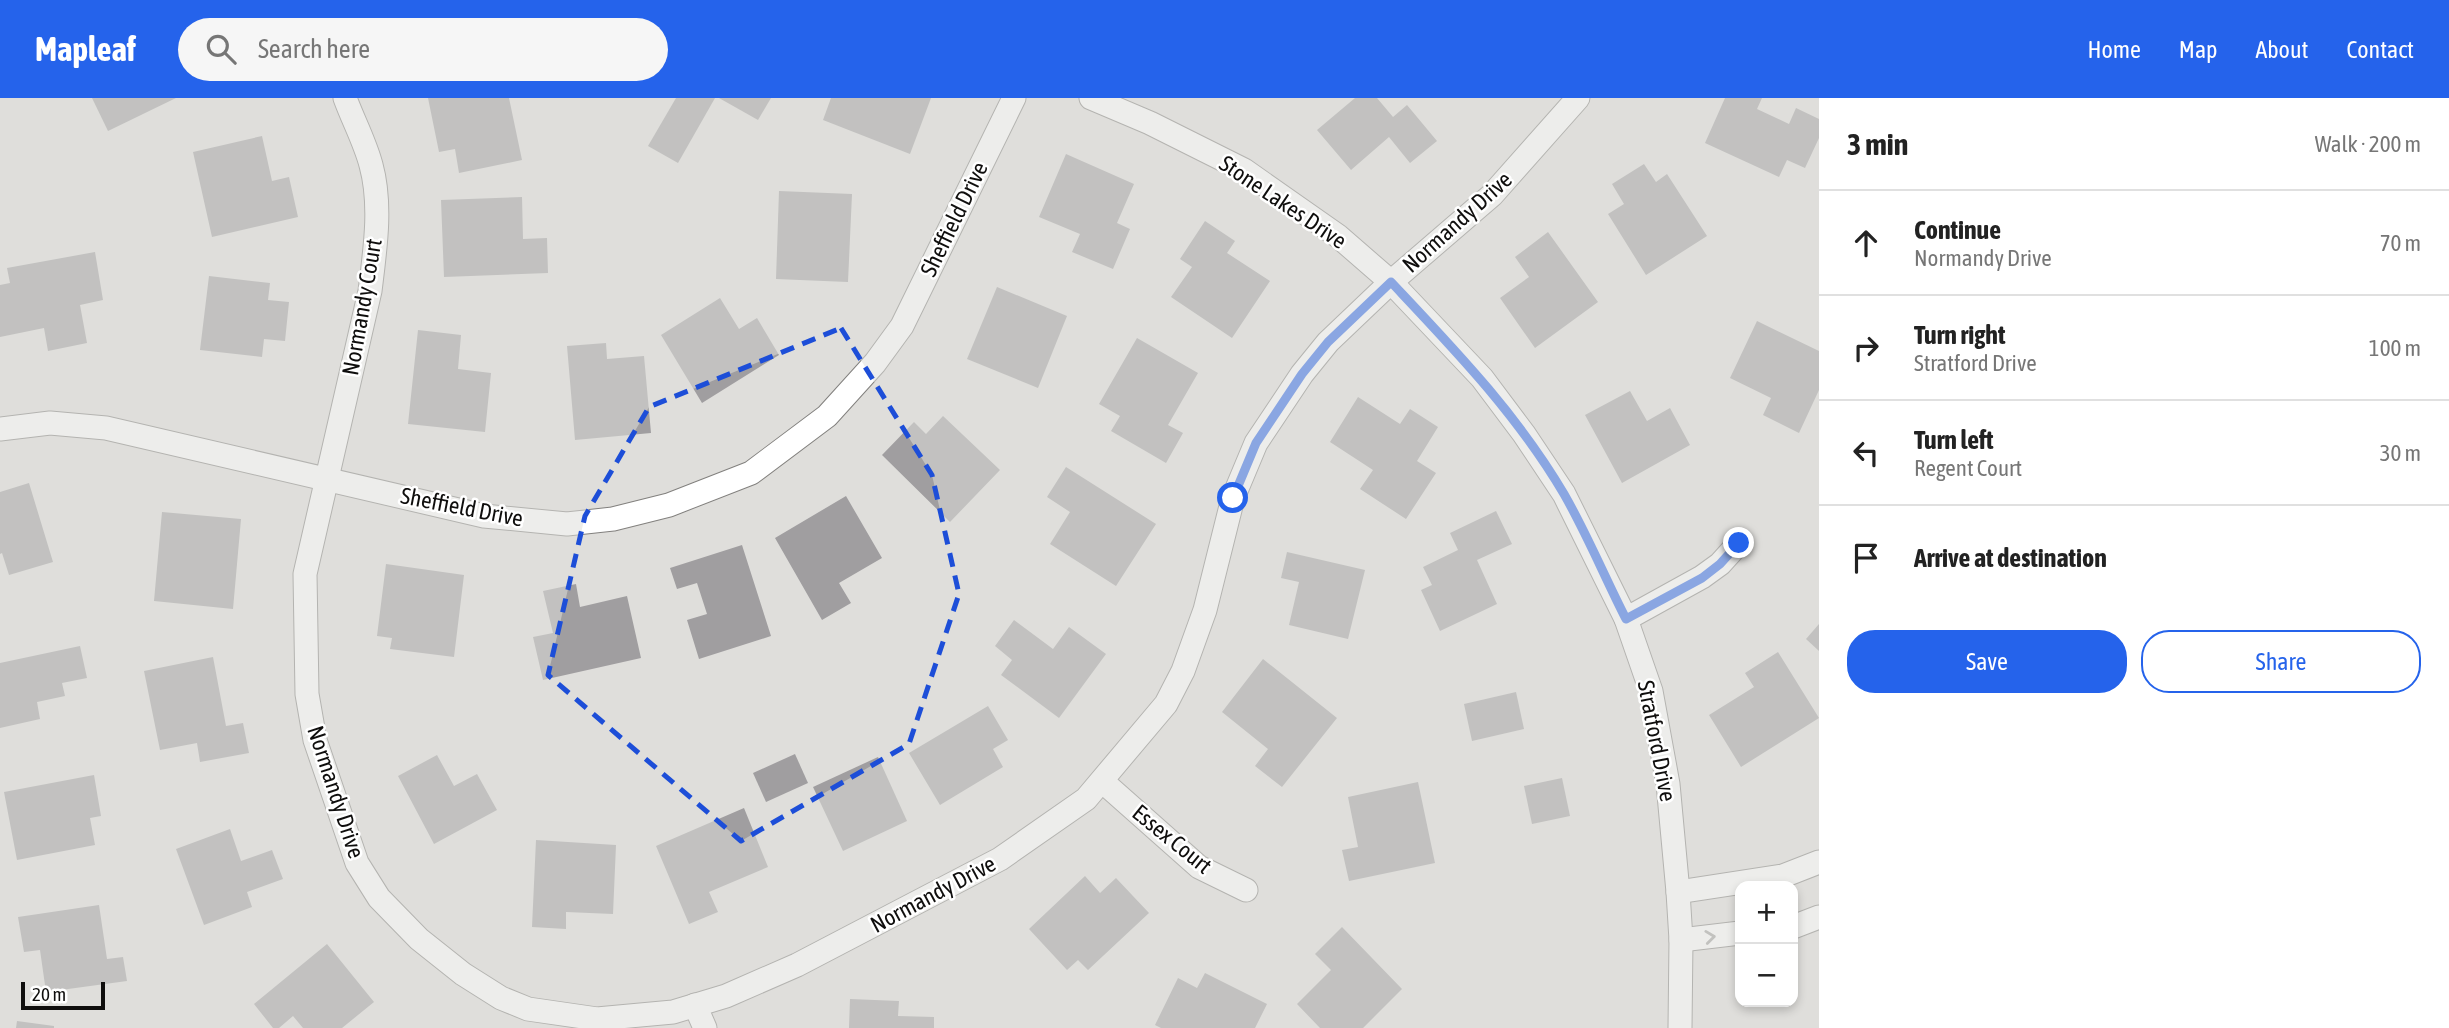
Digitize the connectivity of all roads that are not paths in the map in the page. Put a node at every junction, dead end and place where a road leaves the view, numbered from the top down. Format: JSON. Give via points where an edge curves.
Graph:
{"nodes":[{"id":1,"x":345,"y":98,"type":"edge"},
{"id":2,"x":1014,"y":98,"type":"edge"},
{"id":3,"x":1091,"y":98,"type":"edge"},
{"id":4,"x":1578,"y":98,"type":"edge"},
{"id":5,"x":1391,"y":282,"type":"junction"},
{"id":6,"x":0,"y":429,"type":"edge"},
{"id":7,"x":326,"y":478,"type":"junction"},
{"id":8,"x":1739,"y":543,"type":"dead end"},
{"id":9,"x":1626,"y":619,"type":"junction"},
{"id":10,"x":1102,"y":781,"type":"junction"},
{"id":11,"x":1819,"y":862,"type":"edge"},
{"id":12,"x":1246,"y":890,"type":"dead end"},
{"id":13,"x":1678,"y":892,"type":"junction"},
{"id":14,"x":1819,"y":917,"type":"edge"},
{"id":15,"x":1798,"y":925,"type":"edge"},
{"id":16,"x":1735,"y":934,"type":"edge"},
{"id":17,"x":1681,"y":940,"type":"junction"},
{"id":18,"x":695,"y":1005,"type":"junction"},
{"id":19,"x":705,"y":1028,"type":"edge"},
{"id":20,"x":1680,"y":1028,"type":"edge"}],
"edges":[{"from":1,"to":7,"type":"street","name":"Normandy Court","via":[[371,165],[376,243],[370,291]]},
{"from":2,"to":7,"type":"street","name":"Sheffield Drive","via":[[902,326],[827,416],[751,473],[669,505],[613,519],[567,524],[485,516]]},
{"from":3,"to":5,"type":"street","name":"Stone Lakes Drive","via":[[1244,170],[1338,236]]},
{"from":4,"to":5,"type":"street","name":"Normandy Drive","via":[[1492,195]]},
{"from":5,"to":9,"type":"street","name":"Stratford Drive","via":[[1482,378],[1524,434],[1564,494]]},
{"from":5,"to":10,"type":"street","name":"Normandy Drive","via":[[1328,342],[1256,443],[1233,498],[1205,610],[1183,671],[1166,704]]},
{"from":6,"to":7,"type":"street","name":"Sheffield Drive","via":[[50,423],[106,428]]},
{"from":7,"to":18,"type":"street","name":"Normandy Drive","via":[[305,574],[307,694],[315,740],[357,863],[379,898],[419,939],[463,974],[528,1009],[597,1019],[673,1012]]},
{"from":8,"to":9,"type":"street","via":[[1702,578]]},
{"from":9,"to":13,"type":"street","name":"Stratford Drive","via":[[1651,691],[1668,784]]},
{"from":10,"to":12,"type":"street","name":"Essex Court","via":[[1199,867]]},
{"from":10,"to":18,"type":"street","name":"Normandy Drive","via":[[1086,799],[1000,859],[797,965]]},
{"from":11,"to":13,"type":"street","via":[[1783,876]]},
{"from":13,"to":17,"type":"street","name":"Stratford Drive"},
{"from":14,"to":15,"type":"street"},
{"from":17,"to":16,"type":"street","one_way":true},
{"from":17,"to":20,"type":"street","name":"Stratford Drive"},
{"from":18,"to":19,"type":"street"}]}
